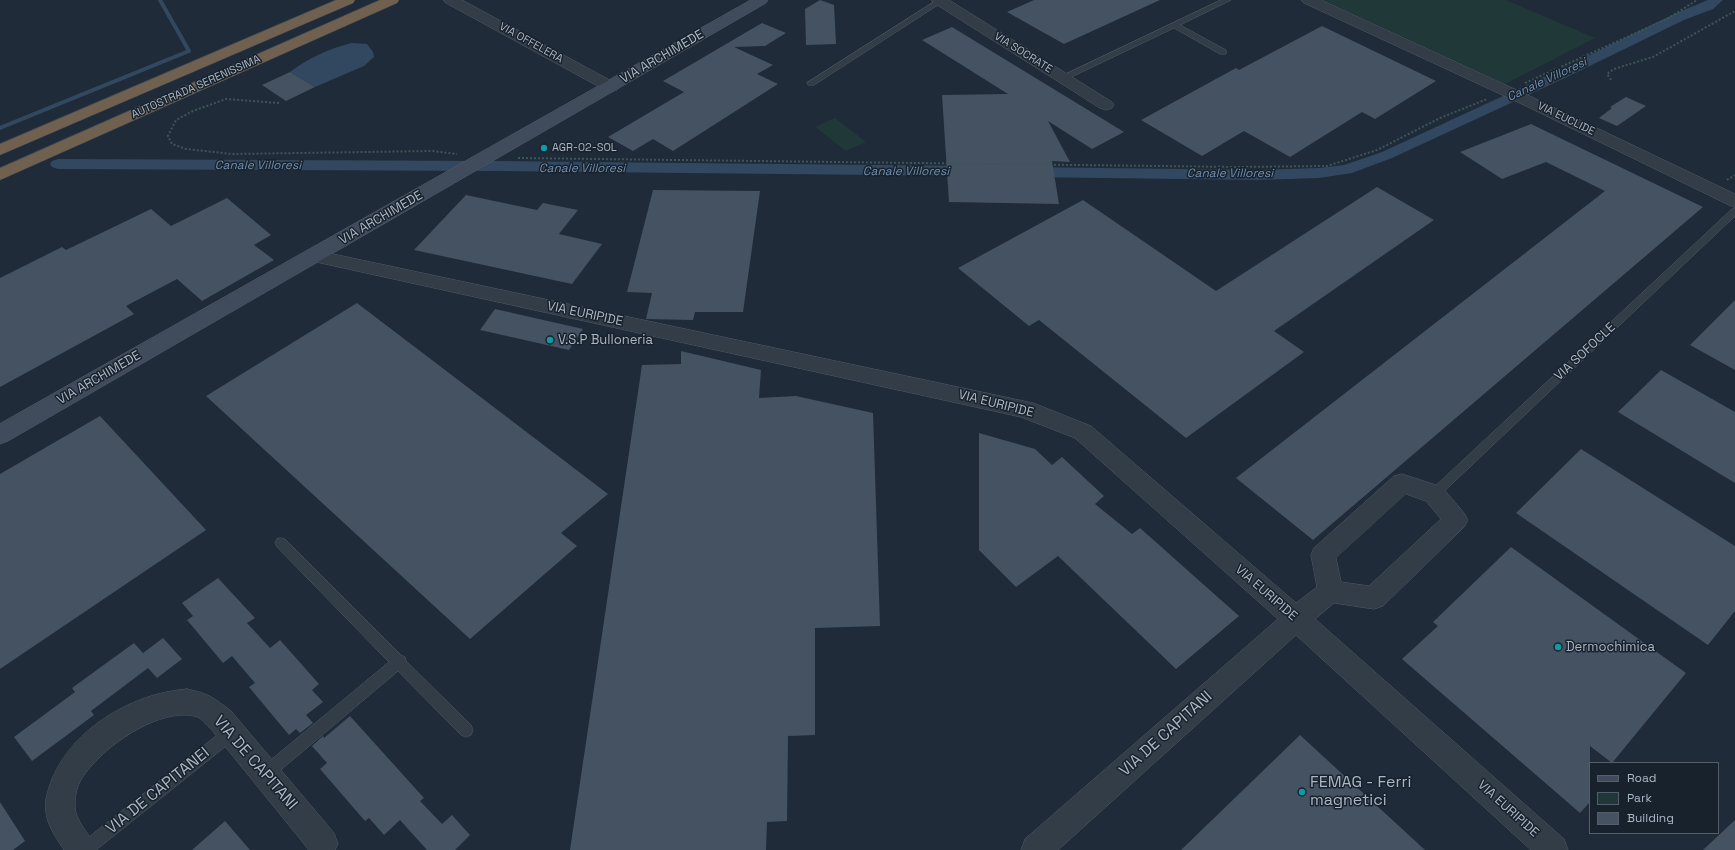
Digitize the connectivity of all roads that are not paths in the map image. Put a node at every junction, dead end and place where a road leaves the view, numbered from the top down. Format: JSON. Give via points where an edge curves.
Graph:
{"nodes":[{"id":1,"x":348,"y":0,"type":"edge"},
{"id":2,"x":392,"y":0,"type":"edge"},
{"id":3,"x":452,"y":0,"type":"edge"},
{"id":4,"x":1227,"y":0,"type":"edge"},
{"id":5,"x":1309,"y":0,"type":"edge"},
{"id":6,"x":758,"y":1,"type":"edge"},
{"id":7,"x":940,"y":1,"type":"edge"},
{"id":8,"x":1175,"y":25,"type":"junction"},
{"id":9,"x":1223,"y":52,"type":"dead end"},
{"id":10,"x":1062,"y":78,"type":"junction"},
{"id":11,"x":811,"y":83,"type":"dead end"},
{"id":12,"x":610,"y":87,"type":"junction"},
{"id":13,"x":1106,"y":105,"type":"dead end"},
{"id":14,"x":0,"y":150,"type":"edge"},
{"id":15,"x":0,"y":175,"type":"edge"},
{"id":16,"x":1735,"y":201,"type":"edge"},
{"id":17,"x":1735,"y":211,"type":"edge"},
{"id":18,"x":314,"y":256,"type":"junction"},
{"id":19,"x":0,"y":435,"type":"edge"},
{"id":20,"x":1434,"y":494,"type":"junction"},
{"id":21,"x":281,"y":543,"type":"dead end"},
{"id":22,"x":1330,"y":591,"type":"junction"},
{"id":23,"x":1296,"y":619,"type":"junction"},
{"id":24,"x":400,"y":661,"type":"junction"},
{"id":25,"x":466,"y":730,"type":"dead end"},
{"id":26,"x":231,"y":733,"type":"junction"},
{"id":27,"x":265,"y":774,"type":"junction"},
{"id":28,"x":323,"y":844,"type":"dead end"},
{"id":29,"x":83,"y":850,"type":"edge"},
{"id":30,"x":1036,"y":850,"type":"edge"},
{"id":31,"x":1554,"y":850,"type":"edge"}],
"edges":[{"from":1,"to":14,"type":"highway","name":"AUTOSTRADA SERENISSIMA"},
{"from":2,"to":15,"type":"highway","name":"AUTOSTRADA SERENISSIMA"},
{"from":3,"to":12,"type":"street","name":"VIA OFFELERA"},
{"from":4,"to":8,"type":"lane"},
{"from":5,"to":16,"type":"street","name":"VIA EUCLIDE","via":[[1530,102]]},
{"from":6,"to":12,"type":"street","name":"VIA ARCHIMEDE"},
{"from":7,"to":10,"type":"street","name":"VIA SOCRATE"},
{"from":7,"to":11,"type":"lane"},
{"from":8,"to":9,"type":"lane"},
{"from":8,"to":10,"type":"lane"},
{"from":10,"to":13,"type":"street","name":"VIA SOCRATE"},
{"from":12,"to":18,"type":"street","name":"VIA ARCHIMEDE"},
{"from":17,"to":20,"type":"lane","name":"VIA SOFOCLE"},
{"from":18,"to":19,"type":"street","name":"VIA ARCHIMEDE"},
{"from":18,"to":23,"type":"street","name":"VIA EURIPIDE","via":[[1025,409],[1083,432]]},
{"from":20,"to":22,"type":"street","via":[[1402,483],[1323,555]]},
{"from":20,"to":22,"type":"street","via":[[1456,520],[1374,598]]},
{"from":21,"to":24,"type":"lane"},
{"from":22,"to":23,"type":"street"},
{"from":23,"to":30,"type":"street","name":"VIA DE CAPITANI"},
{"from":23,"to":31,"type":"street","name":"VIA EURIPIDE"},
{"from":24,"to":25,"type":"lane"},
{"from":24,"to":27,"type":"lane"},
{"from":26,"to":27,"type":"street","name":"VIA DE CAPITANI"},
{"from":26,"to":29,"type":"lane","name":"VIA DE CAPITANEI"},
{"from":26,"to":29,"type":"street","name":"VIA DE CAPITANI","via":[[221,720],[202,705],[179,702],[153,708],[125,721],[98,741],[80,758],[65,782],[60,811],[71,835]]},
{"from":27,"to":28,"type":"street","name":"VIA DE CAPITANI"}]}
